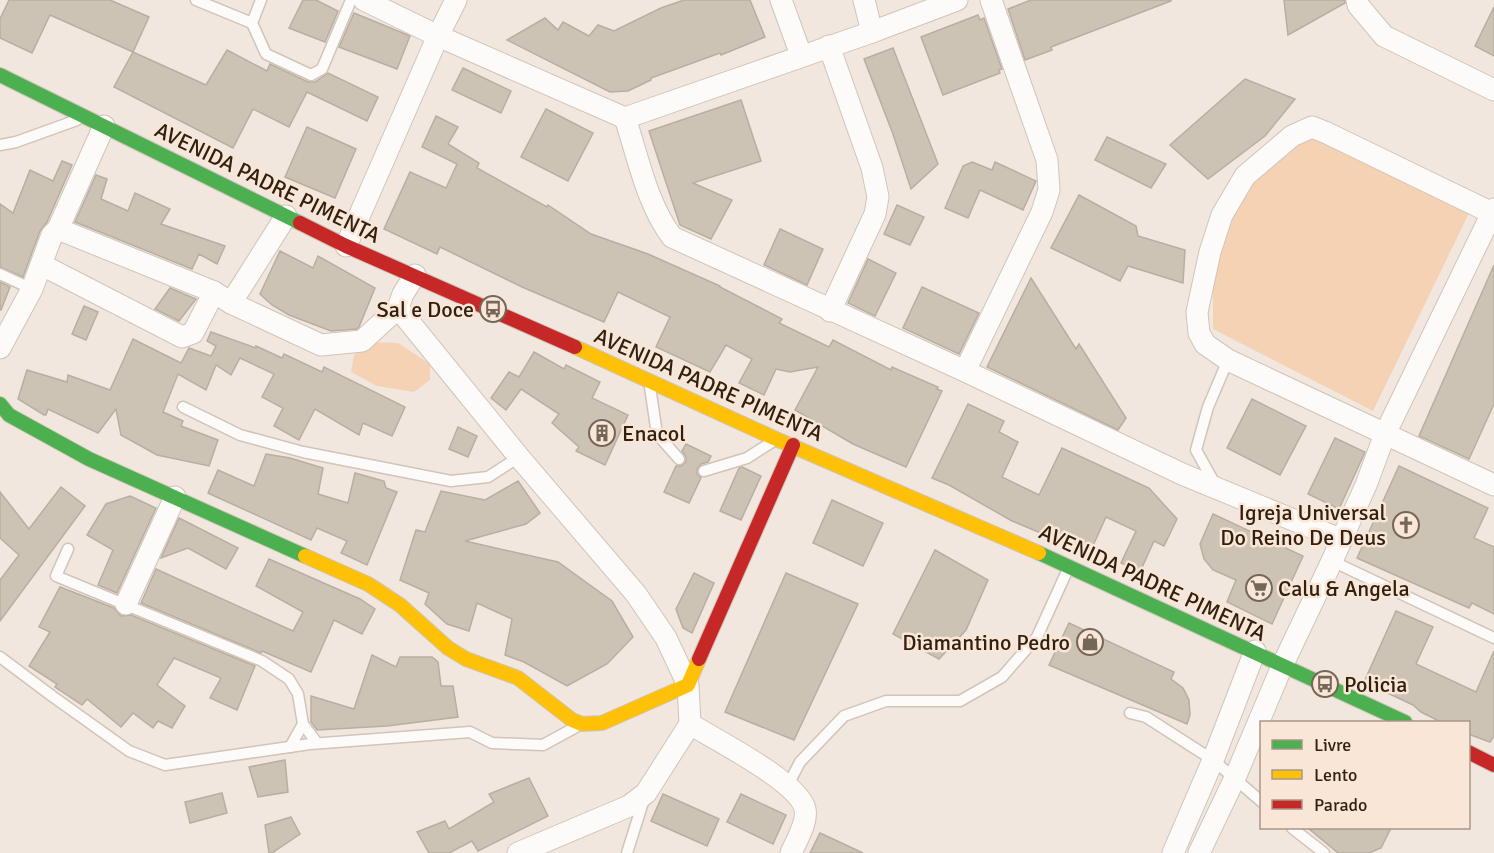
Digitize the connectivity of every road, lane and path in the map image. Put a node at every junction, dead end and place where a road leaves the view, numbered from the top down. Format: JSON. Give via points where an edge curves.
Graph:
{"nodes":[{"id":1,"x":196,"y":0,"type":"edge"},
{"id":2,"x":261,"y":0,"type":"edge"},
{"id":3,"x":351,"y":0,"type":"edge"},
{"id":4,"x":364,"y":0,"type":"edge"},
{"id":5,"x":456,"y":0,"type":"edge"},
{"id":6,"x":781,"y":0,"type":"edge"},
{"id":7,"x":864,"y":0,"type":"edge"},
{"id":8,"x":957,"y":0,"type":"edge"},
{"id":9,"x":991,"y":0,"type":"edge"},
{"id":10,"x":1357,"y":0,"type":"edge"},
{"id":11,"x":252,"y":23,"type":"junction"},
{"id":12,"x":872,"y":32,"type":"junction"},
{"id":13,"x":438,"y":36,"type":"junction"},
{"id":14,"x":828,"y":46,"type":"junction"},
{"id":15,"x":801,"y":55,"type":"junction"},
{"id":16,"x":0,"y":75,"type":"edge"},
{"id":17,"x":1494,"y":90,"type":"edge"},
{"id":18,"x":626,"y":118,"type":"junction"},
{"id":19,"x":95,"y":122,"type":"junction"},
{"id":20,"x":0,"y":145,"type":"edge"},
{"id":21,"x":1493,"y":212,"type":"edge"},
{"id":22,"x":286,"y":216,"type":"junction"},
{"id":23,"x":58,"y":229,"type":"junction"},
{"id":24,"x":346,"y":246,"type":"junction"},
{"id":25,"x":42,"y":265,"type":"junction"},
{"id":26,"x":0,"y":274,"type":"edge"},
{"id":27,"x":415,"y":275,"type":"junction"},
{"id":28,"x":32,"y":289,"type":"junction"},
{"id":29,"x":223,"y":298,"type":"junction"},
{"id":30,"x":398,"y":308,"type":"junction"},
{"id":31,"x":830,"y":311,"type":"junction"},
{"id":32,"x":0,"y":348,"type":"edge"},
{"id":33,"x":1228,"y":360,"type":"junction"},
{"id":34,"x":965,"y":371,"type":"junction"},
{"id":35,"x":649,"y":381,"type":"junction"},
{"id":36,"x":0,"y":404,"type":"edge"},
{"id":37,"x":183,"y":407,"type":"dead end"},
{"id":38,"x":1385,"y":434,"type":"junction"},
{"id":39,"x":776,"y":439,"type":"junction"},
{"id":40,"x":793,"y":445,"type":"junction"},
{"id":41,"x":519,"y":457,"type":"junction"},
{"id":42,"x":679,"y":459,"type":"dead end"},
{"id":43,"x":704,"y":471,"type":"dead end"},
{"id":44,"x":1494,"y":485,"type":"edge"},
{"id":45,"x":1217,"y":489,"type":"junction"},
{"id":46,"x":176,"y":497,"type":"junction"},
{"id":47,"x":1342,"y":540,"type":"junction"},
{"id":48,"x":68,"y":549,"type":"dead end"},
{"id":49,"x":1332,"y":561,"type":"junction"},
{"id":50,"x":1070,"y":566,"type":"junction"},
{"id":51,"x":126,"y":604,"type":"junction"},
{"id":52,"x":1494,"y":638,"type":"edge"},
{"id":53,"x":1255,"y":651,"type":"junction"},
{"id":54,"x":0,"y":657,"type":"edge"},
{"id":55,"x":1283,"y":664,"type":"junction"},
{"id":56,"x":688,"y":685,"type":"junction"},
{"id":57,"x":1130,"y":713,"type":"dead end"},
{"id":58,"x":1401,"y":721,"type":"edge"},
{"id":59,"x":303,"y":724,"type":"junction"},
{"id":60,"x":582,"y":724,"type":"junction"},
{"id":61,"x":690,"y":724,"type":"junction"},
{"id":62,"x":317,"y":743,"type":"junction"},
{"id":63,"x":290,"y":747,"type":"junction"},
{"id":64,"x":1470,"y":753,"type":"edge"},
{"id":65,"x":1213,"y":760,"type":"junction"},
{"id":66,"x":1494,"y":765,"type":"edge"},
{"id":67,"x":1234,"y":780,"type":"junction"},
{"id":68,"x":788,"y":786,"type":"junction"},
{"id":69,"x":646,"y":793,"type":"junction"},
{"id":70,"x":1260,"y":800,"type":"edge"},
{"id":71,"x":1293,"y":829,"type":"edge"},
{"id":72,"x":518,"y":853,"type":"edge"},
{"id":73,"x":627,"y":853,"type":"edge"},
{"id":74,"x":791,"y":853,"type":"edge"},
{"id":75,"x":1173,"y":853,"type":"edge"},
{"id":76,"x":1199,"y":853,"type":"edge"},
{"id":77,"x":1323,"y":853,"type":"edge"}],
"edges":[{"from":1,"to":11,"type":"lane"},
{"from":2,"to":11,"type":"lane"},
{"from":3,"to":11,"type":"lane","via":[[322,69],[311,75],[266,54]]},
{"from":4,"to":13,"type":"street"},
{"from":5,"to":13,"type":"street"},
{"from":6,"to":15,"type":"street"},
{"from":7,"to":12,"type":"street"},
{"from":8,"to":12,"type":"street"},
{"from":9,"to":34,"type":"street","via":[[1047,160],[1049,190]]},
{"from":10,"to":17,"type":"street","via":[[1384,36]]},
{"from":12,"to":14,"type":"street"},
{"from":13,"to":18,"type":"street"},
{"from":13,"to":24,"type":"street"},
{"from":14,"to":15,"type":"street"},
{"from":14,"to":31,"type":"street","via":[[872,168],[878,197],[875,214]]},
{"from":15,"to":18,"type":"street"},
{"from":16,"to":19,"type":"main road","name":"AVENIDA PADRE PIMENTA"},
{"from":18,"to":31,"type":"street","via":[[647,187],[661,222],[672,237]]},
{"from":19,"to":20,"type":"lane"},
{"from":19,"to":22,"type":"main road","name":"AVENIDA PADRE PIMENTA"},
{"from":19,"to":23,"type":"street"},
{"from":21,"to":33,"type":"street","via":[[1312,127],[1292,136],[1245,176],[1222,215],[1210,252],[1197,312],[1199,333],[1205,344]]},
{"from":21,"to":38,"type":"street"},
{"from":22,"to":24,"type":"main road","name":"AVENIDA PADRE PIMENTA"},
{"from":22,"to":29,"type":"street"},
{"from":23,"to":25,"type":"street"},
{"from":23,"to":29,"type":"street"},
{"from":24,"to":27,"type":"main road","name":"AVENIDA PADRE PIMENTA"},
{"from":25,"to":28,"type":"street"},
{"from":25,"to":29,"type":"street","via":[[182,337],[194,333]]},
{"from":26,"to":28,"type":"lane"},
{"from":27,"to":30,"type":"street"},
{"from":27,"to":35,"type":"main road","name":"AVENIDA PADRE PIMENTA"},
{"from":28,"to":32,"type":"street"},
{"from":29,"to":30,"type":"street","via":[[321,345],[362,341]]},
{"from":30,"to":41,"type":"street"},
{"from":31,"to":34,"type":"street"},
{"from":33,"to":38,"type":"street"},
{"from":33,"to":45,"type":"lane","via":[[1196,450]]},
{"from":34,"to":45,"type":"street"},
{"from":35,"to":39,"type":"main road","name":"AVENIDA PADRE PIMENTA"},
{"from":35,"to":42,"type":"lane","via":[[657,434]]},
{"from":36,"to":46,"type":"main road","via":[[9,415],[89,459]]},
{"from":37,"to":41,"type":"lane","via":[[240,435],[303,452],[451,481],[488,477]]},
{"from":38,"to":44,"type":"street"},
{"from":38,"to":47,"type":"street"},
{"from":39,"to":40,"type":"main road","name":"AVENIDA PADRE PIMENTA"},
{"from":39,"to":43,"type":"lane","via":[[747,458]]},
{"from":40,"to":50,"type":"main road","name":"AVENIDA PADRE PIMENTA"},
{"from":40,"to":56,"type":"main road"},
{"from":41,"to":56,"type":"street","via":[[636,594],[666,638]]},
{"from":45,"to":47,"type":"street"},
{"from":46,"to":51,"type":"street"},
{"from":46,"to":60,"type":"main road","via":[[368,584],[400,605],[448,648],[466,659],[518,678]]},
{"from":47,"to":49,"type":"street"},
{"from":48,"to":51,"type":"lane","via":[[56,576]]},
{"from":49,"to":52,"type":"lane"},
{"from":49,"to":55,"type":"street"},
{"from":50,"to":53,"type":"main road","name":"AVENIDA PADRE PIMENTA"},
{"from":50,"to":68,"type":"lane","via":[[1037,637],[1002,677],[960,701],[886,701],[844,716],[800,762]]},
{"from":51,"to":59,"type":"lane","via":[[262,661],[289,679],[298,694]]},
{"from":53,"to":55,"type":"main road","name":"AVENIDA PADRE PIMENTA"},
{"from":53,"to":65,"type":"street"},
{"from":54,"to":63,"type":"lane","via":[[129,751],[165,765]]},
{"from":55,"to":58,"type":"main road","name":"AVENIDA PADRE PIMENTA"},
{"from":55,"to":67,"type":"street"},
{"from":56,"to":60,"type":"main road","via":[[602,723]]},
{"from":56,"to":61,"type":"street"},
{"from":57,"to":65,"type":"lane","via":[[1146,717]]},
{"from":59,"to":62,"type":"lane"},
{"from":59,"to":63,"type":"lane"},
{"from":60,"to":62,"type":"lane","via":[[543,745],[492,743],[470,732]]},
{"from":61,"to":68,"type":"street"},
{"from":61,"to":69,"type":"street"},
{"from":62,"to":63,"type":"lane"},
{"from":64,"to":66,"type":"main road"},
{"from":65,"to":67,"type":"lane"},
{"from":65,"to":75,"type":"street"},
{"from":67,"to":70,"type":"lane"},
{"from":67,"to":76,"type":"street"},
{"from":68,"to":74,"type":"street","via":[[801,798],[806,818]]},
{"from":69,"to":72,"type":"street","via":[[629,806]]},
{"from":69,"to":73,"type":"lane"},
{"from":71,"to":77,"type":"lane"}]}
